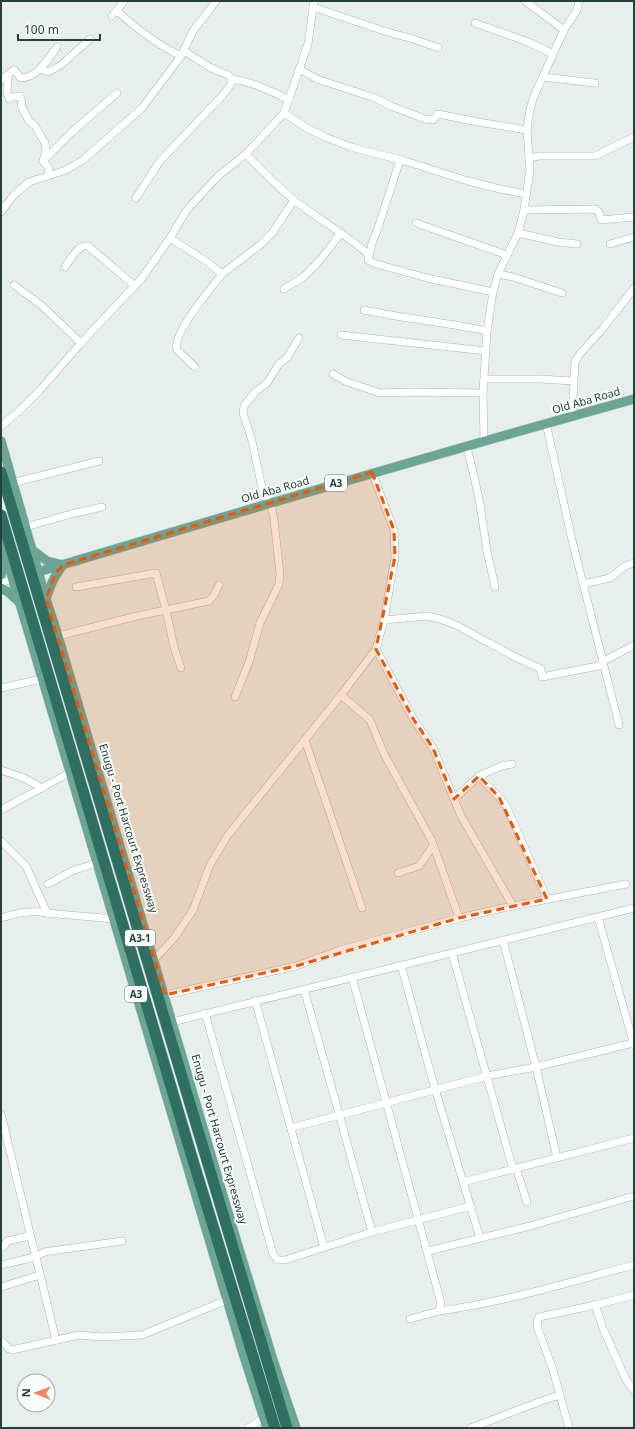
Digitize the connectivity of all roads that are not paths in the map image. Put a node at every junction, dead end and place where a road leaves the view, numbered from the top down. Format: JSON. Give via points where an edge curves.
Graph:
{"nodes":[{"id":1,"x":124,"y":1,"type":"edge"},
{"id":2,"x":216,"y":1,"type":"edge"},
{"id":3,"x":525,"y":1,"type":"edge"},
{"id":4,"x":579,"y":1,"type":"edge"},
{"id":5,"x":313,"y":4,"type":"edge"},
{"id":6,"x":475,"y":22,"type":"dead end"},
{"id":7,"x":564,"y":30,"type":"junction"},
{"id":8,"x":90,"y":39,"type":"dead end"},
{"id":9,"x":57,"y":47,"type":"dead end"},
{"id":10,"x":440,"y":48,"type":"dead end"},
{"id":11,"x":183,"y":54,"type":"junction"},
{"id":12,"x":553,"y":54,"type":"junction"},
{"id":13,"x":40,"y":69,"type":"junction"},
{"id":14,"x":299,"y":70,"type":"junction"},
{"id":15,"x":8,"y":75,"type":"junction"},
{"id":16,"x":544,"y":77,"type":"junction"},
{"id":17,"x":232,"y":79,"type":"junction"},
{"id":18,"x":1,"y":80,"type":"edge"},
{"id":19,"x":595,"y":83,"type":"dead end"},
{"id":20,"x":117,"y":93,"type":"dead end"},
{"id":21,"x":289,"y":100,"type":"junction"},
{"id":22,"x":284,"y":113,"type":"junction"},
{"id":23,"x":527,"y":130,"type":"junction"},
{"id":24,"x":634,"y":137,"type":"edge"},
{"id":25,"x":246,"y":154,"type":"junction"},
{"id":26,"x":529,"y":158,"type":"junction"},
{"id":27,"x":402,"y":160,"type":"junction"},
{"id":28,"x":43,"y":161,"type":"junction"},
{"id":29,"x":48,"y":176,"type":"junction"},
{"id":30,"x":526,"y":194,"type":"junction"},
{"id":31,"x":136,"y":198,"type":"dead end"},
{"id":32,"x":294,"y":200,"type":"junction"},
{"id":33,"x":524,"y":210,"type":"junction"},
{"id":34,"x":1,"y":212,"type":"edge"},
{"id":35,"x":634,"y":217,"type":"edge"},
{"id":36,"x":416,"y":223,"type":"dead end"},
{"id":37,"x":341,"y":233,"type":"junction"},
{"id":38,"x":518,"y":233,"type":"junction"},
{"id":39,"x":170,"y":238,"type":"junction"},
{"id":40,"x":634,"y":238,"type":"edge"},
{"id":41,"x":577,"y":244,"type":"dead end"},
{"id":42,"x":610,"y":244,"type":"dead end"},
{"id":43,"x":368,"y":254,"type":"junction"},
{"id":44,"x":507,"y":255,"type":"junction"},
{"id":45,"x":65,"y":267,"type":"dead end"},
{"id":46,"x":222,"y":274,"type":"junction"},
{"id":47,"x":498,"y":274,"type":"junction"},
{"id":48,"x":14,"y":285,"type":"dead end"},
{"id":49,"x":135,"y":286,"type":"junction"},
{"id":50,"x":634,"y":288,"type":"edge"},
{"id":51,"x":284,"y":289,"type":"dead end"},
{"id":52,"x":493,"y":292,"type":"junction"},
{"id":53,"x":562,"y":293,"type":"dead end"},
{"id":54,"x":364,"y":310,"type":"dead end"},
{"id":55,"x":487,"y":331,"type":"junction"},
{"id":56,"x":341,"y":335,"type":"dead end"},
{"id":57,"x":298,"y":338,"type":"dead end"},
{"id":58,"x":81,"y":343,"type":"junction"},
{"id":59,"x":486,"y":351,"type":"junction"},
{"id":60,"x":195,"y":367,"type":"dead end"},
{"id":61,"x":333,"y":374,"type":"dead end"},
{"id":62,"x":484,"y":379,"type":"junction"},
{"id":63,"x":573,"y":381,"type":"junction"},
{"id":64,"x":483,"y":393,"type":"junction"},
{"id":65,"x":634,"y":399,"type":"edge"},
{"id":66,"x":573,"y":415,"type":"junction"},
{"id":67,"x":546,"y":424,"type":"junction"},
{"id":68,"x":1,"y":426,"type":"edge"},
{"id":69,"x":1,"y":441,"type":"edge"},
{"id":70,"x":484,"y":442,"type":"junction"},
{"id":71,"x":467,"y":447,"type":"junction"},
{"id":72,"x":99,"y":461,"type":"dead end"},
{"id":73,"x":1,"y":472,"type":"edge"},
{"id":74,"x":372,"y":472,"type":"junction"},
{"id":75,"x":12,"y":483,"type":"junction"},
{"id":76,"x":271,"y":503,"type":"junction"},
{"id":77,"x":102,"y":507,"type":"dead end"},
{"id":78,"x":1,"y":515,"type":"edge"},
{"id":79,"x":26,"y":526,"type":"junction"},
{"id":80,"x":1,"y":540,"type":"edge"},
{"id":81,"x":31,"y":549,"type":"junction"},
{"id":82,"x":6,"y":556,"type":"junction"},
{"id":83,"x":634,"y":563,"type":"edge"},
{"id":84,"x":63,"y":565,"type":"junction"},
{"id":85,"x":38,"y":572,"type":"junction"},
{"id":86,"x":1,"y":575,"type":"edge"},
{"id":87,"x":12,"y":580,"type":"junction"},
{"id":88,"x":1,"y":583,"type":"edge"},
{"id":89,"x":583,"y":584,"type":"junction"},
{"id":90,"x":218,"y":585,"type":"dead end"},
{"id":91,"x":76,"y":587,"type":"dead end"},
{"id":92,"x":495,"y":587,"type":"dead end"},
{"id":93,"x":1,"y":588,"type":"edge"},
{"id":94,"x":46,"y":599,"type":"junction"},
{"id":95,"x":19,"y":602,"type":"junction"},
{"id":96,"x":166,"y":610,"type":"junction"},
{"id":97,"x":384,"y":620,"type":"junction"},
{"id":98,"x":58,"y":636,"type":"junction"},
{"id":99,"x":634,"y":645,"type":"edge"},
{"id":100,"x":376,"y":649,"type":"junction"},
{"id":101,"x":603,"y":663,"type":"junction"},
{"id":102,"x":181,"y":668,"type":"dead end"},
{"id":103,"x":42,"y":679,"type":"junction"},
{"id":104,"x":1,"y":688,"type":"edge"},
{"id":105,"x":341,"y":695,"type":"junction"},
{"id":106,"x":235,"y":697,"type":"dead end"},
{"id":107,"x":619,"y":725,"type":"dead end"},
{"id":108,"x":304,"y":740,"type":"junction"},
{"id":109,"x":512,"y":764,"type":"dead end"},
{"id":110,"x":1,"y":770,"type":"edge"},
{"id":111,"x":71,"y":772,"type":"junction"},
{"id":112,"x":479,"y":776,"type":"junction"},
{"id":113,"x":42,"y":788,"type":"junction"},
{"id":114,"x":454,"y":799,"type":"junction"},
{"id":115,"x":1,"y":810,"type":"edge"},
{"id":116,"x":1,"y":841,"type":"edge"},
{"id":117,"x":433,"y":846,"type":"junction"},
{"id":118,"x":97,"y":863,"type":"junction"},
{"id":119,"x":398,"y":873,"type":"dead end"},
{"id":120,"x":48,"y":884,"type":"dead end"},
{"id":121,"x":626,"y":884,"type":"dead end"},
{"id":122,"x":547,"y":899,"type":"junction"},
{"id":123,"x":513,"y":906,"type":"junction"},
{"id":124,"x":362,"y":908,"type":"dead end"},
{"id":125,"x":634,"y":908,"type":"edge"},
{"id":126,"x":47,"y":913,"type":"junction"},
{"id":127,"x":598,"y":916,"type":"junction"},
{"id":128,"x":1,"y":918,"type":"edge"},
{"id":129,"x":459,"y":918,"type":"junction"},
{"id":130,"x":114,"y":919,"type":"junction"},
{"id":131,"x":503,"y":940,"type":"junction"},
{"id":132,"x":452,"y":953,"type":"junction"},
{"id":133,"x":154,"y":960,"type":"junction"},
{"id":134,"x":401,"y":965,"type":"junction"},
{"id":135,"x":352,"y":977,"type":"junction"},
{"id":136,"x":304,"y":989,"type":"junction"},
{"id":137,"x":165,"y":995,"type":"junction"},
{"id":138,"x":255,"y":1000,"type":"junction"},
{"id":139,"x":205,"y":1013,"type":"junction"},
{"id":140,"x":172,"y":1022,"type":"junction"},
{"id":141,"x":634,"y":1044,"type":"edge"},
{"id":142,"x":536,"y":1067,"type":"junction"},
{"id":143,"x":487,"y":1076,"type":"junction"},
{"id":144,"x":435,"y":1089,"type":"junction"},
{"id":145,"x":387,"y":1103,"type":"junction"},
{"id":146,"x":339,"y":1114,"type":"junction"},
{"id":147,"x":1,"y":1118,"type":"edge"},
{"id":148,"x":291,"y":1128,"type":"junction"},
{"id":149,"x":4,"y":1137,"type":"edge"},
{"id":150,"x":634,"y":1138,"type":"edge"},
{"id":151,"x":557,"y":1158,"type":"junction"},
{"id":152,"x":206,"y":1161,"type":"junction"},
{"id":153,"x":194,"y":1164,"type":"junction"},
{"id":154,"x":515,"y":1169,"type":"junction"},
{"id":155,"x":463,"y":1182,"type":"junction"},
{"id":156,"x":634,"y":1196,"type":"edge"},
{"id":157,"x":527,"y":1202,"type":"dead end"},
{"id":158,"x":471,"y":1206,"type":"junction"},
{"id":159,"x":419,"y":1219,"type":"junction"},
{"id":160,"x":372,"y":1232,"type":"junction"},
{"id":161,"x":30,"y":1236,"type":"junction"},
{"id":162,"x":480,"y":1238,"type":"junction"},
{"id":163,"x":122,"y":1241,"type":"dead end"},
{"id":164,"x":324,"y":1247,"type":"junction"},
{"id":165,"x":1,"y":1248,"type":"edge"},
{"id":166,"x":428,"y":1251,"type":"junction"},
{"id":167,"x":35,"y":1257,"type":"junction"},
{"id":168,"x":634,"y":1265,"type":"edge"},
{"id":169,"x":1,"y":1266,"type":"edge"},
{"id":170,"x":40,"y":1275,"type":"junction"},
{"id":171,"x":1,"y":1287,"type":"edge"},
{"id":172,"x":634,"y":1295,"type":"edge"},
{"id":173,"x":227,"y":1300,"type":"junction"},
{"id":174,"x":594,"y":1305,"type":"junction"},
{"id":175,"x":439,"y":1311,"type":"junction"},
{"id":176,"x":410,"y":1319,"type":"dead end"},
{"id":177,"x":56,"y":1340,"type":"junction"},
{"id":178,"x":1,"y":1341,"type":"edge"},
{"id":179,"x":634,"y":1391,"type":"edge"},
{"id":180,"x":560,"y":1395,"type":"junction"},
{"id":181,"x":282,"y":1402,"type":"junction"},
{"id":182,"x":264,"y":1411,"type":"junction"},
{"id":183,"x":248,"y":1428,"type":"edge"},
{"id":184,"x":267,"y":1428,"type":"edge"},
{"id":185,"x":275,"y":1428,"type":"edge"},
{"id":186,"x":287,"y":1428,"type":"edge"},
{"id":187,"x":296,"y":1428,"type":"edge"},
{"id":188,"x":470,"y":1428,"type":"edge"},
{"id":189,"x":569,"y":1428,"type":"edge"}],
"edges":[{"from":1,"to":11,"type":"street","via":[[114,14],[163,47]]},
{"from":2,"to":11,"type":"street","via":[[193,32]]},
{"from":3,"to":7,"type":"street"},
{"from":4,"to":7,"type":"street","via":[[577,10]]},
{"from":5,"to":10,"type":"street","via":[[384,32]]},
{"from":5,"to":14,"type":"street","via":[[308,44]]},
{"from":6,"to":12,"type":"street"},
{"from":7,"to":12,"type":"street"},
{"from":8,"to":13,"type":"street","via":[[61,66],[48,72]]},
{"from":9,"to":13,"type":"street"},
{"from":11,"to":17,"type":"street"},
{"from":11,"to":29,"type":"street","via":[[142,108],[83,160],[66,170]]},
{"from":12,"to":16,"type":"street"},
{"from":13,"to":15,"type":"street","via":[[25,78],[21,78],[14,70]]},
{"from":14,"to":21,"type":"street"},
{"from":14,"to":23,"type":"street","via":[[425,119],[433,120],[438,114],[444,114]]},
{"from":15,"to":18,"type":"street"},
{"from":15,"to":28,"type":"street","via":[[9,99],[20,96],[21,106],[45,143]]},
{"from":16,"to":19,"type":"street"},
{"from":16,"to":23,"type":"street","via":[[534,96]]},
{"from":17,"to":21,"type":"street","via":[[262,87]]},
{"from":17,"to":31,"type":"street","via":[[223,95],[160,160]]},
{"from":20,"to":28,"type":"street"},
{"from":21,"to":22,"type":"street"},
{"from":22,"to":25,"type":"street"},
{"from":22,"to":27,"type":"street","via":[[325,138]]},
{"from":23,"to":26,"type":"street"},
{"from":24,"to":26,"type":"street","via":[[595,156]]},
{"from":25,"to":32,"type":"street"},
{"from":25,"to":39,"type":"street","via":[[218,176],[186,211]]},
{"from":26,"to":30,"type":"street"},
{"from":27,"to":30,"type":"street","via":[[468,181]]},
{"from":27,"to":43,"type":"street"},
{"from":28,"to":29,"type":"street","via":[[49,168]]},
{"from":29,"to":34,"type":"street","via":[[29,182],[13,196]]},
{"from":30,"to":33,"type":"street"},
{"from":32,"to":37,"type":"street"},
{"from":32,"to":46,"type":"street","via":[[273,232]]},
{"from":33,"to":35,"type":"street","via":[[595,209],[601,220]]},
{"from":33,"to":38,"type":"street"},
{"from":36,"to":44,"type":"street"},
{"from":37,"to":43,"type":"street"},
{"from":37,"to":51,"type":"street","via":[[304,276]]},
{"from":38,"to":41,"type":"street"},
{"from":38,"to":44,"type":"street"},
{"from":39,"to":46,"type":"street"},
{"from":39,"to":49,"type":"street"},
{"from":40,"to":42,"type":"street"},
{"from":43,"to":52,"type":"street","via":[[368,260],[372,263]]},
{"from":44,"to":47,"type":"street"},
{"from":45,"to":49,"type":"street","via":[[79,248],[88,246]]},
{"from":46,"to":60,"type":"street","via":[[195,309],[178,337],[177,350]]},
{"from":47,"to":52,"type":"street"},
{"from":47,"to":53,"type":"street"},
{"from":48,"to":58,"type":"street","via":[[41,305]]},
{"from":49,"to":58,"type":"street"},
{"from":50,"to":63,"type":"street","via":[[578,355]]},
{"from":52,"to":55,"type":"street"},
{"from":54,"to":55,"type":"street"},
{"from":55,"to":59,"type":"street"},
{"from":56,"to":59,"type":"street"},
{"from":57,"to":76,"type":"street","via":[[287,358],[244,406],[243,413],[262,488]]},
{"from":58,"to":68,"type":"street","via":[[40,390]]},
{"from":59,"to":62,"type":"street"},
{"from":61,"to":64,"type":"street","via":[[347,382],[380,393]]},
{"from":62,"to":63,"type":"street"},
{"from":62,"to":64,"type":"street"},
{"from":63,"to":66,"type":"street"},
{"from":64,"to":70,"type":"street"},
{"from":65,"to":66,"type":"main road","name":"Old Aba Road","number":"A3"},
{"from":66,"to":67,"type":"main road","name":"Old Aba Road","number":"A3"},
{"from":67,"to":70,"type":"main road","name":"Old Aba Road","number":"A3"},
{"from":67,"to":89,"type":"street"},
{"from":69,"to":75,"type":"main road","name":"Enugu - Port Harcourt Expressway"},
{"from":70,"to":71,"type":"main road","name":"Old Aba Road","number":"A3"},
{"from":71,"to":74,"type":"main road","name":"Old Aba Road","number":"A3"},
{"from":71,"to":92,"type":"street"},
{"from":72,"to":75,"type":"street"},
{"from":73,"to":152,"type":"highway","name":"Enugu - Port Harcourt Expressway","number":"A3-1"},
{"from":74,"to":76,"type":"main road","name":"Old Aba Road","number":"A3"},
{"from":74,"to":97,"type":"street","via":[[394,530],[395,557]]},
{"from":75,"to":79,"type":"main road","name":"Enugu - Port Harcourt Expressway"},
{"from":76,"to":84,"type":"main road","name":"Old Aba Road","number":"A3"},
{"from":76,"to":106,"type":"street","via":[[279,584],[260,623],[249,662]]},
{"from":77,"to":79,"type":"street"},
{"from":78,"to":153,"type":"highway","number":"A3-1"},
{"from":79,"to":81,"type":"main road","name":"Enugu - Port Harcourt Expressway"},
{"from":80,"to":82,"type":"main road"},
{"from":81,"to":84,"type":"main road","via":[[47,561]]},
{"from":81,"to":85,"type":"main road","name":"Enugu - Port Harcourt Expressway"},
{"from":82,"to":86,"type":"main road"},
{"from":82,"to":87,"type":"main road"},
{"from":83,"to":89,"type":"street","via":[[625,566],[610,578]]},
{"from":84,"to":85,"type":"main road","name":"Old Aba Road","number":"A3"},
{"from":84,"to":94,"type":"main road","via":[[51,581]]},
{"from":85,"to":94,"type":"main road","name":"Enugu - Port Harcourt Expressway","number":"A3"},
{"from":87,"to":88,"type":"street"},
{"from":87,"to":95,"type":"main road","number":"A3"},
{"from":89,"to":101,"type":"street"},
{"from":90,"to":96,"type":"street","via":[[209,601]]},
{"from":91,"to":96,"type":"street","via":[[156,573]]},
{"from":93,"to":95,"type":"main road"},
{"from":94,"to":98,"type":"main road","name":"Enugu - Port Harcourt Expressway","number":"A3"},
{"from":95,"to":103,"type":"main road","number":"A3"},
{"from":96,"to":98,"type":"street"},
{"from":96,"to":102,"type":"street"},
{"from":97,"to":100,"type":"street"},
{"from":97,"to":101,"type":"street","via":[[427,616],[440,619],[541,669],[542,677]]},
{"from":98,"to":133,"type":"main road","name":"Enugu - Port Harcourt Expressway","number":"A3"},
{"from":99,"to":101,"type":"street"},
{"from":100,"to":105,"type":"street"},
{"from":100,"to":114,"type":"street","via":[[414,720],[433,748]]},
{"from":101,"to":107,"type":"street"},
{"from":103,"to":104,"type":"street"},
{"from":103,"to":111,"type":"main road","number":"A3"},
{"from":105,"to":108,"type":"street"},
{"from":105,"to":117,"type":"street","via":[[370,720],[384,754]]},
{"from":108,"to":124,"type":"street"},
{"from":108,"to":133,"type":"street","via":[[228,835],[210,865],[193,910],[175,937]]},
{"from":109,"to":112,"type":"street"},
{"from":110,"to":113,"type":"street"},
{"from":111,"to":113,"type":"street"},
{"from":111,"to":118,"type":"main road","number":"A3"},
{"from":112,"to":114,"type":"street"},
{"from":112,"to":122,"type":"street","via":[[506,806]]},
{"from":113,"to":115,"type":"street"},
{"from":114,"to":123,"type":"street","via":[[467,827]]},
{"from":116,"to":126,"type":"street","via":[[26,866]]},
{"from":117,"to":119,"type":"street","via":[[418,866]]},
{"from":117,"to":129,"type":"street"},
{"from":118,"to":120,"type":"street","via":[[72,871]]},
{"from":118,"to":130,"type":"main road","number":"A3"},
{"from":121,"to":122,"type":"street"},
{"from":122,"to":123,"type":"street"},
{"from":123,"to":129,"type":"street"},
{"from":125,"to":127,"type":"street"},
{"from":126,"to":128,"type":"street","via":[[35,911]]},
{"from":126,"to":130,"type":"street"},
{"from":127,"to":131,"type":"street"},
{"from":127,"to":141,"type":"street"},
{"from":129,"to":137,"type":"street","via":[[340,950],[296,966]]},
{"from":130,"to":173,"type":"main road","number":"A3"},
{"from":131,"to":132,"type":"street"},
{"from":131,"to":142,"type":"street"},
{"from":132,"to":134,"type":"street"},
{"from":132,"to":143,"type":"street"},
{"from":133,"to":137,"type":"main road","name":"Enugu - Port Harcourt Expressway","number":"A3"},
{"from":134,"to":135,"type":"street"},
{"from":134,"to":144,"type":"street"},
{"from":135,"to":136,"type":"street"},
{"from":135,"to":145,"type":"street"},
{"from":136,"to":138,"type":"street"},
{"from":136,"to":146,"type":"street"},
{"from":137,"to":140,"type":"main road","name":"Enugu - Port Harcourt Expressway","number":"A3"},
{"from":138,"to":139,"type":"street"},
{"from":138,"to":148,"type":"street"},
{"from":139,"to":140,"type":"street"},
{"from":139,"to":164,"type":"street","via":[[273,1254],[278,1260],[285,1260]]},
{"from":140,"to":181,"type":"main road","name":"Enugu - Port Harcourt Expressway","number":"A3"},
{"from":141,"to":142,"type":"street"},
{"from":142,"to":143,"type":"street"},
{"from":142,"to":151,"type":"street"},
{"from":143,"to":144,"type":"street"},
{"from":143,"to":154,"type":"street"},
{"from":144,"to":145,"type":"street"},
{"from":144,"to":155,"type":"street"},
{"from":145,"to":146,"type":"street"},
{"from":145,"to":159,"type":"street"},
{"from":146,"to":148,"type":"street"},
{"from":146,"to":160,"type":"street"},
{"from":147,"to":149,"type":"street"},
{"from":148,"to":164,"type":"street"},
{"from":149,"to":161,"type":"street"},
{"from":150,"to":151,"type":"street"},
{"from":151,"to":154,"type":"street"},
{"from":152,"to":153,"type":"highway"},
{"from":152,"to":181,"type":"highway","name":"Enugu - Port Harcourt Expressway","number":"A3-1"},
{"from":153,"to":182,"type":"highway","number":"A3-1"},
{"from":154,"to":155,"type":"street"},
{"from":154,"to":157,"type":"street"},
{"from":155,"to":158,"type":"street"},
{"from":156,"to":162,"type":"street"},
{"from":158,"to":159,"type":"street"},
{"from":158,"to":162,"type":"street"},
{"from":159,"to":160,"type":"street"},
{"from":159,"to":166,"type":"street"},
{"from":160,"to":164,"type":"street"},
{"from":161,"to":165,"type":"street","via":[[7,1241]]},
{"from":161,"to":167,"type":"street"},
{"from":162,"to":166,"type":"street"},
{"from":163,"to":167,"type":"street","via":[[44,1252]]},
{"from":166,"to":175,"type":"street","via":[[441,1303]]},
{"from":167,"to":169,"type":"street"},
{"from":167,"to":170,"type":"street"},
{"from":168,"to":175,"type":"street","via":[[478,1305]]},
{"from":170,"to":171,"type":"street"},
{"from":170,"to":177,"type":"street"},
{"from":172,"to":174,"type":"street"},
{"from":173,"to":177,"type":"street","via":[[142,1335],[79,1335]]},
{"from":173,"to":182,"type":"main road","number":"A3"},
{"from":174,"to":179,"type":"street","via":[[625,1378]]},
{"from":174,"to":180,"type":"street","via":[[539,1318],[537,1322]]},
{"from":175,"to":176,"type":"street"},
{"from":177,"to":178,"type":"street","via":[[12,1350]]},
{"from":180,"to":188,"type":"street"},
{"from":180,"to":189,"type":"street"},
{"from":181,"to":186,"type":"highway","name":"Enugu - Port Harcourt Expressway","number":"A3"},
{"from":181,"to":187,"type":"main road","name":"Enugu - Port Harcourt Expressway","number":"A3"},
{"from":182,"to":183,"type":"street"},
{"from":182,"to":184,"type":"main road","number":"A3"},
{"from":182,"to":185,"type":"highway","number":"A3"}]}
